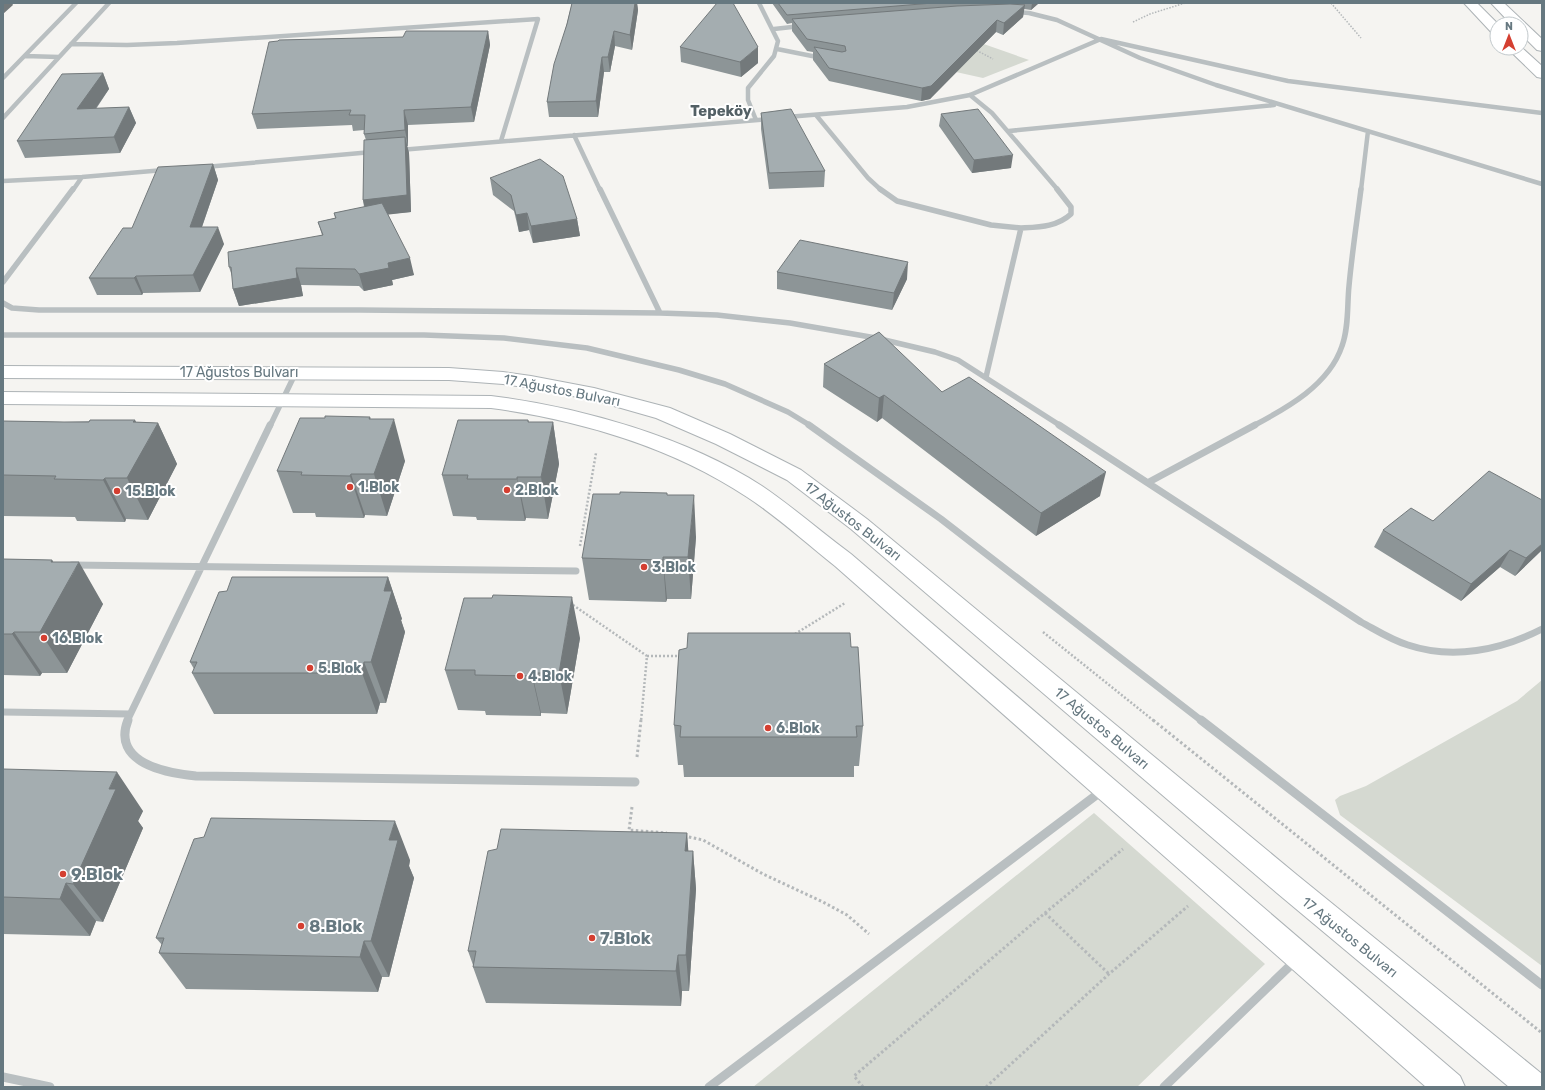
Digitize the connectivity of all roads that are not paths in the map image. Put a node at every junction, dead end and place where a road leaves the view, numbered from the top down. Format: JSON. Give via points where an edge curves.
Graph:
{"nodes":[{"id":1,"x":76,"y":3,"type":"edge"},
{"id":2,"x":109,"y":3,"type":"edge"},
{"id":3,"x":759,"y":3,"type":"edge"},
{"id":4,"x":1470,"y":3,"type":"edge"},
{"id":5,"x":1498,"y":3,"type":"edge"},
{"id":6,"x":1008,"y":12,"type":"edge"},
{"id":7,"x":1511,"y":16,"type":"edge"},
{"id":8,"x":1489,"y":22,"type":"edge"},
{"id":9,"x":807,"y":25,"type":"edge"},
{"id":10,"x":774,"y":29,"type":"junction"},
{"id":11,"x":1529,"y":34,"type":"edge"},
{"id":12,"x":1101,"y":39,"type":"junction"},
{"id":13,"x":71,"y":44,"type":"junction"},
{"id":14,"x":1542,"y":47,"type":"edge"},
{"id":15,"x":777,"y":48,"type":"junction"},
{"id":16,"x":25,"y":56,"type":"junction"},
{"id":17,"x":1523,"y":56,"type":"edge"},
{"id":18,"x":59,"y":57,"type":"junction"},
{"id":19,"x":828,"y":59,"type":"edge"},
{"id":20,"x":1542,"y":74,"type":"edge"},
{"id":21,"x":3,"y":78,"type":"edge"},
{"id":22,"x":970,"y":94,"type":"junction"},
{"id":23,"x":1277,"y":105,"type":"junction"},
{"id":24,"x":1542,"y":113,"type":"edge"},
{"id":25,"x":816,"y":115,"type":"junction"},
{"id":26,"x":3,"y":118,"type":"edge"},
{"id":27,"x":756,"y":120,"type":"junction"},
{"id":28,"x":1009,"y":131,"type":"junction"},
{"id":29,"x":1368,"y":131,"type":"junction"},
{"id":30,"x":574,"y":135,"type":"junction"},
{"id":31,"x":502,"y":141,"type":"junction"},
{"id":32,"x":391,"y":151,"type":"edge"},
{"id":33,"x":375,"y":152,"type":"edge"},
{"id":34,"x":200,"y":167,"type":"edge"},
{"id":35,"x":169,"y":170,"type":"edge"},
{"id":36,"x":82,"y":177,"type":"junction"},
{"id":37,"x":3,"y":181,"type":"edge"},
{"id":38,"x":1542,"y":184,"type":"edge"},
{"id":39,"x":1021,"y":228,"type":"junction"},
{"id":40,"x":3,"y":282,"type":"edge"},
{"id":41,"x":3,"y":303,"type":"edge"},
{"id":42,"x":660,"y":313,"type":"junction"},
{"id":43,"x":3,"y":335,"type":"edge"},
{"id":44,"x":3,"y":372,"type":"edge"},
{"id":45,"x":296,"y":372,"type":"junction"},
{"id":46,"x":986,"y":376,"type":"junction"},
{"id":47,"x":3,"y":398,"type":"edge"},
{"id":48,"x":283,"y":399,"type":"junction"},
{"id":49,"x":1149,"y":482,"type":"junction"},
{"id":50,"x":66,"y":565,"type":"edge"},
{"id":51,"x":201,"y":567,"type":"junction"},
{"id":52,"x":576,"y":571,"type":"road end"},
{"id":53,"x":1542,"y":629,"type":"edge"},
{"id":54,"x":3,"y":712,"type":"edge"},
{"id":55,"x":130,"y":714,"type":"junction"},
{"id":56,"x":635,"y":782,"type":"road end"},
{"id":57,"x":1105,"y":788,"type":"junction"},
{"id":58,"x":1299,"y":958,"type":"junction"},
{"id":59,"x":1542,"y":985,"type":"edge"},
{"id":60,"x":3,"y":1077,"type":"edge"},
{"id":61,"x":50,"y":1087,"type":"edge"},
{"id":62,"x":709,"y":1087,"type":"edge"},
{"id":63,"x":1164,"y":1087,"type":"edge"},
{"id":64,"x":1448,"y":1087,"type":"edge"},
{"id":65,"x":1533,"y":1087,"type":"edge"}],
"edges":[{"from":1,"to":16,"type":"street"},
{"from":2,"to":13,"type":"street"},
{"from":3,"to":10,"type":"street"},
{"from":4,"to":8,"type":"main road"},
{"from":5,"to":7,"type":"main road"},
{"from":6,"to":12,"type":"street","via":[[1046,17]]},
{"from":9,"to":10,"type":"street"},
{"from":10,"to":15,"type":"street","via":[[778,41]]},
{"from":11,"to":14,"type":"main road"},
{"from":12,"to":22,"type":"street"},
{"from":12,"to":23,"type":"street","via":[[1150,62]]},
{"from":12,"to":24,"type":"street","via":[[1288,81]]},
{"from":13,"to":18,"type":"street"},
{"from":13,"to":31,"type":"street","via":[[177,43],[538,19]]},
{"from":15,"to":19,"type":"street"},
{"from":15,"to":27,"type":"street","via":[[771,61],[748,88],[746,100]]},
{"from":16,"to":18,"type":"street"},
{"from":16,"to":21,"type":"street"},
{"from":17,"to":20,"type":"main road"},
{"from":18,"to":26,"type":"street"},
{"from":22,"to":25,"type":"street","via":[[907,107]]},
{"from":22,"to":28,"type":"street"},
{"from":23,"to":28,"type":"street"},
{"from":23,"to":29,"type":"street"},
{"from":25,"to":27,"type":"street"},
{"from":25,"to":39,"type":"street","via":[[868,178],[887,195],[897,200],[990,225]]},
{"from":27,"to":30,"type":"street"},
{"from":28,"to":39,"type":"street","via":[[1071,207],[1071,214],[1058,224]]},
{"from":29,"to":38,"type":"street"},
{"from":29,"to":49,"type":"street","via":[[1346,325],[1342,347],[1333,364],[1303,396],[1283,410]]},
{"from":30,"to":31,"type":"street"},
{"from":30,"to":42,"type":"street"},
{"from":31,"to":32,"type":"street"},
{"from":33,"to":34,"type":"street"},
{"from":35,"to":36,"type":"street"},
{"from":36,"to":37,"type":"street"},
{"from":36,"to":40,"type":"street"},
{"from":39,"to":46,"type":"street"},
{"from":41,"to":42,"type":"street","via":[[12,308],[39,310]]},
{"from":42,"to":46,"type":"street","via":[[753,318],[854,333],[936,352],[958,360]]},
{"from":43,"to":59,"type":"street","via":[[424,335],[504,338],[587,348],[725,384],[788,412],[814,428],[941,519]]},
{"from":44,"to":45,"type":"main road","name":"17 Ağustos Bulvarı"},
{"from":45,"to":48,"type":"street"},
{"from":45,"to":65,"type":"main road","name":"17 Ağustos Bulvarı","via":[[473,375],[586,392],[691,423],[794,475],[859,524]]},
{"from":46,"to":49,"type":"street"},
{"from":47,"to":48,"type":"main road","name":"17 Ağustos Bulvarı"},
{"from":48,"to":51,"type":"street"},
{"from":48,"to":57,"type":"main road","name":"17 Ağustos Bulvarı","via":[[462,401],[529,407],[570,416],[647,439],[722,472],[755,492],[830,551]]},
{"from":49,"to":53,"type":"street","via":[[1361,622],[1414,647],[1455,651],[1487,650],[1517,641]]},
{"from":50,"to":51,"type":"street"},
{"from":51,"to":52,"type":"street"},
{"from":51,"to":55,"type":"street"},
{"from":54,"to":55,"type":"street"},
{"from":55,"to":56,"type":"street","via":[[124,731],[129,749],[146,765],[175,774],[228,777]]},
{"from":57,"to":58,"type":"main road","name":"17 Ağustos Bulvarı"},
{"from":57,"to":62,"type":"street"},
{"from":58,"to":63,"type":"street"},
{"from":58,"to":64,"type":"main road","name":"17 Ağustos Bulvarı"},
{"from":60,"to":61,"type":"street"}]}
